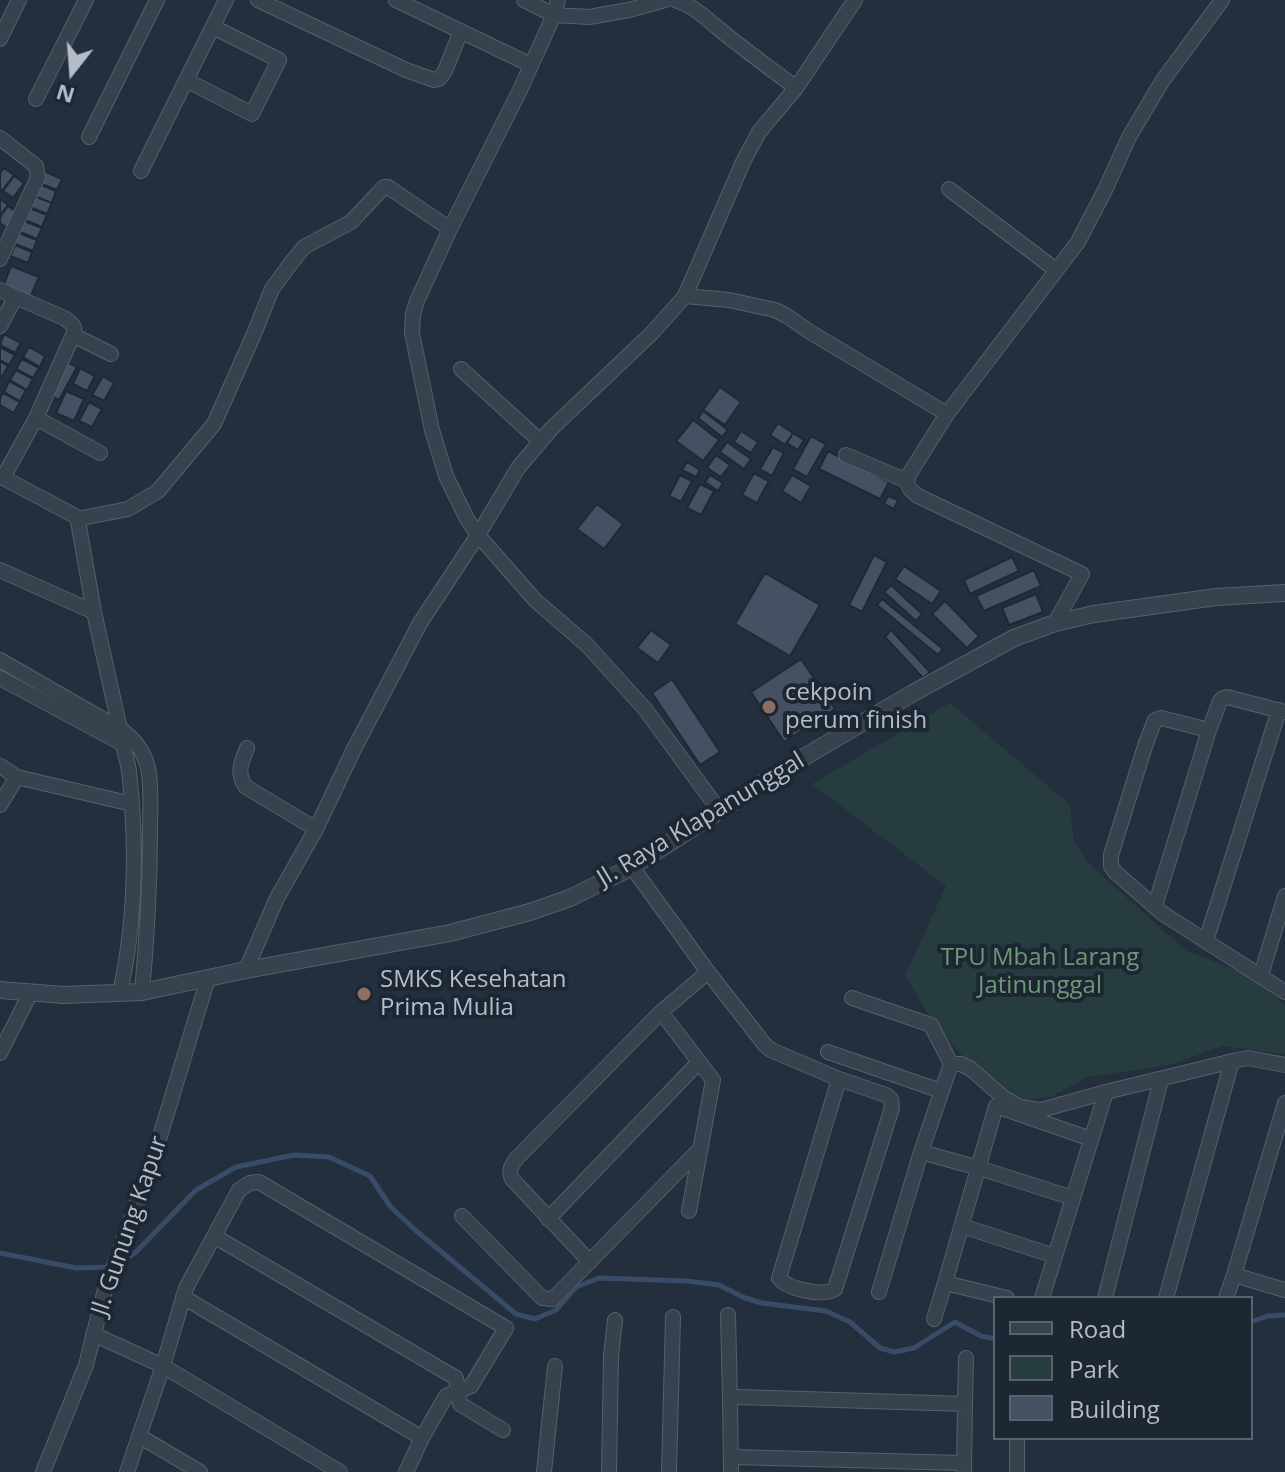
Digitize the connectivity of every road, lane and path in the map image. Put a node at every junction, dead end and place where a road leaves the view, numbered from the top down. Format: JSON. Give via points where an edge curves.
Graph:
{"nodes":[{"id":1,"x":19,"y":0,"type":"edge"},
{"id":2,"x":86,"y":0,"type":"edge"},
{"id":3,"x":157,"y":0,"type":"edge"},
{"id":4,"x":226,"y":0,"type":"edge"},
{"id":5,"x":258,"y":0,"type":"edge"},
{"id":6,"x":396,"y":0,"type":"edge"},
{"id":7,"x":524,"y":0,"type":"edge"},
{"id":8,"x":665,"y":0,"type":"edge"},
{"id":9,"x":675,"y":0,"type":"edge"},
{"id":10,"x":712,"y":0,"type":"edge"},
{"id":11,"x":855,"y":0,"type":"edge"},
{"id":12,"x":1222,"y":0,"type":"edge"},
{"id":13,"x":629,"y":5,"type":"edge"},
{"id":14,"x":556,"y":7,"type":"edge"},
{"id":15,"x":701,"y":13,"type":"junction"},
{"id":16,"x":213,"y":27,"type":"junction"},
{"id":17,"x":461,"y":31,"type":"junction"},
{"id":18,"x":0,"y":39,"type":"edge"},
{"id":19,"x":531,"y":65,"type":"junction"},
{"id":20,"x":186,"y":80,"type":"junction"},
{"id":21,"x":796,"y":88,"type":"junction"},
{"id":22,"x":36,"y":99,"type":"dead end"},
{"id":23,"x":89,"y":137,"type":"dead end"},
{"id":24,"x":0,"y":138,"type":"edge"},
{"id":25,"x":141,"y":171,"type":"dead end"},
{"id":26,"x":949,"y":189,"type":"dead end"},
{"id":27,"x":450,"y":229,"type":"junction"},
{"id":28,"x":2,"y":249,"type":"edge"},
{"id":29,"x":1056,"y":270,"type":"junction"},
{"id":30,"x":0,"y":290,"type":"edge"},
{"id":31,"x":685,"y":296,"type":"junction"},
{"id":32,"x":15,"y":298,"type":"junction"},
{"id":33,"x":0,"y":326,"type":"edge"},
{"id":34,"x":73,"y":335,"type":"junction"},
{"id":35,"x":111,"y":354,"type":"dead end"},
{"id":36,"x":461,"y":369,"type":"dead end"},
{"id":37,"x":947,"y":414,"type":"junction"},
{"id":38,"x":36,"y":418,"type":"junction"},
{"id":39,"x":540,"y":441,"type":"junction"},
{"id":40,"x":100,"y":453,"type":"dead end"},
{"id":41,"x":846,"y":455,"type":"dead end"},
{"id":42,"x":1,"y":477,"type":"edge"},
{"id":43,"x":907,"y":481,"type":"junction"},
{"id":44,"x":77,"y":519,"type":"junction"},
{"id":45,"x":478,"y":535,"type":"junction"},
{"id":46,"x":0,"y":570,"type":"edge"},
{"id":47,"x":1285,"y":593,"type":"edge"},
{"id":48,"x":94,"y":612,"type":"junction"},
{"id":49,"x":1055,"y":623,"type":"junction"},
{"id":50,"x":0,"y":660,"type":"edge"},
{"id":51,"x":0,"y":678,"type":"edge"},
{"id":52,"x":1282,"y":711,"type":"edge"},
{"id":53,"x":1209,"y":730,"type":"junction"},
{"id":54,"x":121,"y":736,"type":"junction"},
{"id":55,"x":247,"y":748,"type":"dead end"},
{"id":56,"x":0,"y":766,"type":"edge"},
{"id":57,"x":17,"y":777,"type":"junction"},
{"id":58,"x":132,"y":804,"type":"junction"},
{"id":59,"x":0,"y":805,"type":"edge"},
{"id":60,"x":719,"y":810,"type":"junction"},
{"id":61,"x":316,"y":829,"type":"junction"},
{"id":62,"x":632,"y":867,"type":"junction"},
{"id":63,"x":1285,"y":896,"type":"edge"},
{"id":64,"x":1155,"y":906,"type":"junction"},
{"id":65,"x":1206,"y":941,"type":"junction"},
{"id":66,"x":246,"y":970,"type":"junction"},
{"id":67,"x":708,"y":972,"type":"junction"},
{"id":68,"x":1261,"y":975,"type":"junction"},
{"id":69,"x":208,"y":978,"type":"junction"},
{"id":70,"x":0,"y":990,"type":"edge"},
{"id":71,"x":142,"y":992,"type":"junction"},
{"id":72,"x":1285,"y":992,"type":"edge"},
{"id":73,"x":120,"y":993,"type":"junction"},
{"id":74,"x":30,"y":994,"type":"junction"},
{"id":75,"x":852,"y":998,"type":"dead end"},
{"id":76,"x":661,"y":1012,"type":"junction"},
{"id":77,"x":828,"y":1052,"type":"dead end"},
{"id":78,"x":0,"y":1053,"type":"edge"},
{"id":79,"x":1232,"y":1061,"type":"junction"},
{"id":80,"x":699,"y":1062,"type":"junction"},
{"id":81,"x":951,"y":1064,"type":"junction"},
{"id":82,"x":1285,"y":1065,"type":"edge"},
{"id":83,"x":839,"y":1079,"type":"junction"},
{"id":84,"x":1161,"y":1080,"type":"junction"},
{"id":85,"x":941,"y":1091,"type":"junction"},
{"id":86,"x":1106,"y":1092,"type":"junction"},
{"id":87,"x":998,"y":1100,"type":"junction"},
{"id":88,"x":1285,"y":1103,"type":"edge"},
{"id":89,"x":1091,"y":1139,"type":"junction"},
{"id":90,"x":700,"y":1149,"type":"junction"},
{"id":91,"x":921,"y":1152,"type":"junction"},
{"id":92,"x":979,"y":1168,"type":"junction"},
{"id":93,"x":1073,"y":1198,"type":"junction"},
{"id":94,"x":689,"y":1211,"type":"dead end"},
{"id":95,"x":462,"y":1216,"type":"dead end"},
{"id":96,"x":548,"y":1219,"type":"junction"},
{"id":97,"x":962,"y":1226,"type":"junction"},
{"id":98,"x":214,"y":1236,"type":"junction"},
{"id":99,"x":1055,"y":1256,"type":"junction"},
{"id":100,"x":590,"y":1262,"type":"junction"},
{"id":101,"x":1234,"y":1275,"type":"junction"},
{"id":102,"x":945,"y":1283,"type":"junction"},
{"id":103,"x":1285,"y":1290,"type":"edge"},
{"id":104,"x":879,"y":1292,"type":"dead end"},
{"id":105,"x":999,"y":1296,"type":"edge"},
{"id":106,"x":1043,"y":1296,"type":"edge"},
{"id":107,"x":1106,"y":1296,"type":"edge"},
{"id":108,"x":1167,"y":1296,"type":"edge"},
{"id":109,"x":1227,"y":1296,"type":"edge"},
{"id":110,"x":183,"y":1297,"type":"junction"},
{"id":111,"x":728,"y":1315,"type":"dead end"},
{"id":112,"x":673,"y":1317,"type":"dead end"},
{"id":113,"x":934,"y":1319,"type":"dead end"},
{"id":114,"x":615,"y":1320,"type":"dead end"},
{"id":115,"x":93,"y":1334,"type":"junction"},
{"id":116,"x":966,"y":1358,"type":"dead end"},
{"id":117,"x":163,"y":1366,"type":"junction"},
{"id":118,"x":555,"y":1366,"type":"dead end"},
{"id":119,"x":458,"y":1391,"type":"junction"},
{"id":120,"x":730,"y":1398,"type":"junction"},
{"id":121,"x":965,"y":1404,"type":"junction"},
{"id":122,"x":503,"y":1430,"type":"dead end"},
{"id":123,"x":139,"y":1436,"type":"junction"},
{"id":124,"x":422,"y":1438,"type":"junction"},
{"id":125,"x":1017,"y":1440,"type":"edge"},
{"id":126,"x":731,"y":1464,"type":"edge"},
{"id":127,"x":964,"y":1468,"type":"edge"},
{"id":128,"x":43,"y":1472,"type":"edge"},
{"id":129,"x":127,"y":1472,"type":"edge"},
{"id":130,"x":200,"y":1472,"type":"edge"},
{"id":131,"x":340,"y":1472,"type":"edge"},
{"id":132,"x":406,"y":1472,"type":"edge"},
{"id":133,"x":544,"y":1472,"type":"edge"},
{"id":134,"x":609,"y":1472,"type":"edge"},
{"id":135,"x":669,"y":1472,"type":"edge"},
{"id":136,"x":1017,"y":1472,"type":"edge"}],
"edges":[{"from":1,"to":18,"type":"street"},
{"from":2,"to":22,"type":"street"},
{"from":3,"to":23,"type":"street"},
{"from":4,"to":16,"type":"street"},
{"from":5,"to":17,"type":"street","via":[[434,80],[445,71]]},
{"from":6,"to":17,"type":"street"},
{"from":7,"to":14,"type":"street"},
{"from":8,"to":13,"type":"street"},
{"from":9,"to":15,"type":"street"},
{"from":10,"to":15,"type":"street"},
{"from":11,"to":21,"type":"street"},
{"from":12,"to":29,"type":"street","via":[[1163,80],[1078,242]]},
{"from":13,"to":14,"type":"street","via":[[597,17]]},
{"from":14,"to":19,"type":"street"},
{"from":15,"to":21,"type":"street"},
{"from":16,"to":20,"type":"street"},
{"from":16,"to":20,"type":"street","via":[[279,60],[252,114]]},
{"from":17,"to":19,"type":"street"},
{"from":19,"to":27,"type":"street"},
{"from":20,"to":25,"type":"street"},
{"from":21,"to":31,"type":"street","via":[[759,132]]},
{"from":24,"to":28,"type":"street","via":[[38,171]]},
{"from":26,"to":29,"type":"street"},
{"from":27,"to":44,"type":"street","via":[[384,187],[351,222],[304,247],[272,289],[214,424],[158,491],[128,509]]},
{"from":27,"to":45,"type":"street","via":[[417,301],[412,333],[446,476]]},
{"from":29,"to":37,"type":"street"},
{"from":30,"to":32,"type":"street"},
{"from":31,"to":37,"type":"street","via":[[775,310]]},
{"from":31,"to":39,"type":"street"},
{"from":32,"to":33,"type":"street"},
{"from":32,"to":34,"type":"street","via":[[64,318],[74,326]]},
{"from":34,"to":35,"type":"street"},
{"from":34,"to":38,"type":"street"},
{"from":36,"to":39,"type":"street"},
{"from":37,"to":43,"type":"street"},
{"from":38,"to":40,"type":"street"},
{"from":38,"to":42,"type":"street"},
{"from":39,"to":45,"type":"street"},
{"from":41,"to":43,"type":"street"},
{"from":42,"to":44,"type":"street"},
{"from":43,"to":49,"type":"street","via":[[918,496],[1082,574]]},
{"from":44,"to":48,"type":"street"},
{"from":45,"to":60,"type":"street","via":[[645,709]]},
{"from":45,"to":61,"type":"street","via":[[420,623]]},
{"from":46,"to":48,"type":"street"},
{"from":47,"to":49,"type":"street","name":"Jl. Raya Klapanunggal","via":[[1216,597]]},
{"from":48,"to":54,"type":"street"},
{"from":49,"to":60,"type":"street","name":"Jl. Raya Klapanunggal","via":[[1014,638],[913,693]]},
{"from":50,"to":54,"type":"street"},
{"from":51,"to":54,"type":"street"},
{"from":52,"to":53,"type":"street","via":[[1223,698]]},
{"from":52,"to":65,"type":"street"},
{"from":53,"to":64,"type":"street"},
{"from":53,"to":64,"type":"street","via":[[1157,719],[1111,855],[1115,872]]},
{"from":54,"to":58,"type":"street"},
{"from":54,"to":71,"type":"street","via":[[138,744],[150,791]]},
{"from":55,"to":61,"type":"street","via":[[239,767],[246,787]]},
{"from":56,"to":57,"type":"street"},
{"from":57,"to":58,"type":"street"},
{"from":57,"to":59,"type":"street"},
{"from":58,"to":73,"type":"street","via":[[134,886]]},
{"from":60,"to":62,"type":"street","name":"Jl. Raya Klapanunggal"},
{"from":61,"to":66,"type":"street","via":[[276,900]]},
{"from":62,"to":66,"type":"street","name":"Jl. Raya Klapanunggal","via":[[570,898],[450,933]]},
{"from":62,"to":67,"type":"street"},
{"from":63,"to":68,"type":"street"},
{"from":64,"to":65,"type":"street"},
{"from":65,"to":68,"type":"street"},
{"from":66,"to":69,"type":"street","name":"Jl. Raya Klapanunggal"},
{"from":67,"to":76,"type":"street"},
{"from":67,"to":83,"type":"street","via":[[771,1050]]},
{"from":68,"to":72,"type":"street"},
{"from":69,"to":71,"type":"street","name":"Jl. Raya Klapanunggal"},
{"from":69,"to":115,"type":"street","name":"Jl. Gunung Kapur"},
{"from":70,"to":74,"type":"street","name":"Jl. Raya Klapanunggal"},
{"from":71,"to":73,"type":"street","name":"Jl. Raya Klapanunggal"},
{"from":73,"to":74,"type":"street","name":"Jl. Raya Klapanunggal"},
{"from":74,"to":78,"type":"street"},
{"from":75,"to":81,"type":"street","via":[[931,1025]]},
{"from":76,"to":80,"type":"street"},
{"from":76,"to":96,"type":"street","via":[[510,1169],[512,1179]]},
{"from":77,"to":85,"type":"street"},
{"from":79,"to":82,"type":"street","via":[[1248,1058]]},
{"from":79,"to":84,"type":"street"},
{"from":79,"to":108,"type":"street"},
{"from":80,"to":90,"type":"street","via":[[713,1080]]},
{"from":80,"to":96,"type":"street"},
{"from":81,"to":85,"type":"street"},
{"from":81,"to":87,"type":"street","via":[[971,1069]]},
{"from":83,"to":83,"type":"street","via":[[886,1095],[892,1103],[835,1289],[826,1293],[779,1278]]},
{"from":84,"to":86,"type":"street"},
{"from":84,"to":107,"type":"street"},
{"from":85,"to":91,"type":"street"},
{"from":86,"to":87,"type":"street","via":[[1041,1110]]},
{"from":86,"to":89,"type":"street"},
{"from":87,"to":89,"type":"street"},
{"from":87,"to":92,"type":"street"},
{"from":88,"to":101,"type":"street"},
{"from":89,"to":93,"type":"street"},
{"from":90,"to":94,"type":"street"},
{"from":90,"to":100,"type":"street"},
{"from":91,"to":92,"type":"street"},
{"from":91,"to":104,"type":"street"},
{"from":92,"to":93,"type":"street"},
{"from":92,"to":97,"type":"street"},
{"from":93,"to":99,"type":"street"},
{"from":95,"to":100,"type":"street","via":[[546,1300],[556,1297]]},
{"from":96,"to":100,"type":"street"},
{"from":97,"to":99,"type":"street"},
{"from":97,"to":102,"type":"street"},
{"from":98,"to":110,"type":"street"},
{"from":98,"to":119,"type":"street","via":[[456,1378]]},
{"from":98,"to":119,"type":"street","via":[[239,1190],[259,1182],[506,1328],[471,1386]]},
{"from":99,"to":106,"type":"street"},
{"from":101,"to":103,"type":"street"},
{"from":101,"to":109,"type":"street"},
{"from":102,"to":105,"type":"street"},
{"from":102,"to":113,"type":"street"},
{"from":110,"to":117,"type":"street"},
{"from":110,"to":124,"type":"street"},
{"from":111,"to":120,"type":"street"},
{"from":112,"to":135,"type":"street"},
{"from":114,"to":134,"type":"street"},
{"from":115,"to":117,"type":"street"},
{"from":115,"to":128,"type":"street","name":"Jl. Gunung Kapur"},
{"from":116,"to":121,"type":"street"},
{"from":117,"to":123,"type":"street"},
{"from":117,"to":131,"type":"street"},
{"from":118,"to":133,"type":"street"},
{"from":119,"to":122,"type":"street","via":[[460,1404]]},
{"from":119,"to":124,"type":"street","via":[[446,1396]]},
{"from":120,"to":121,"type":"street"},
{"from":120,"to":126,"type":"street"},
{"from":121,"to":127,"type":"street"},
{"from":123,"to":129,"type":"street"},
{"from":123,"to":130,"type":"street"},
{"from":124,"to":132,"type":"street"},
{"from":125,"to":136,"type":"street"},
{"from":126,"to":127,"type":"street"}]}
